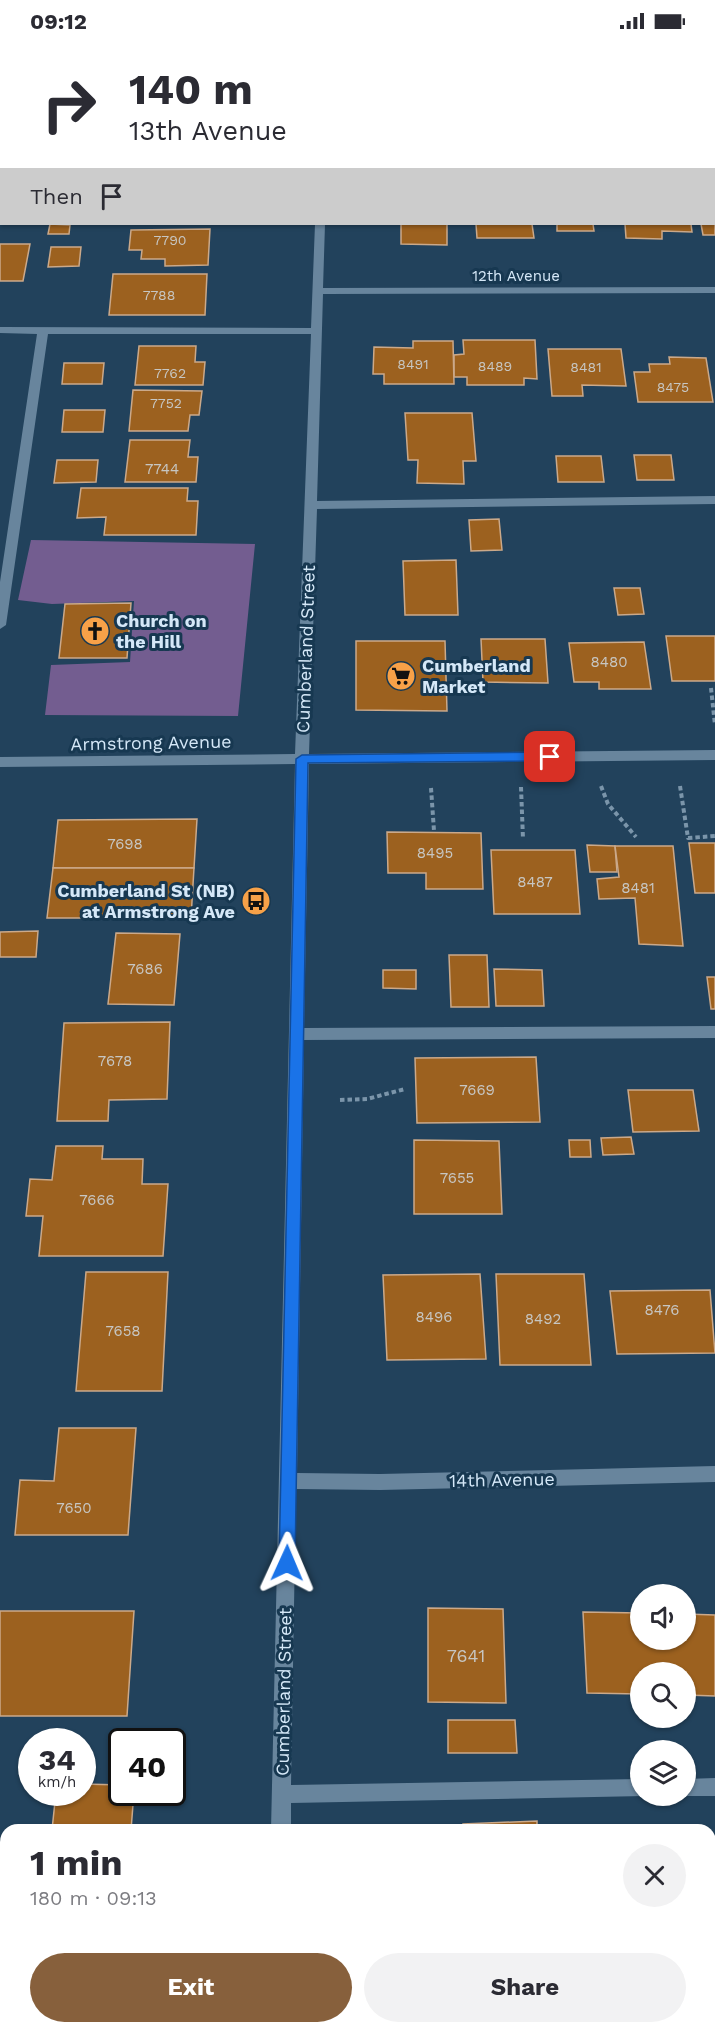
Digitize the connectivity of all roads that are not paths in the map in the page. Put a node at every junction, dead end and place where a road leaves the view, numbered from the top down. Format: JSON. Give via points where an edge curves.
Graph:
{"nodes":[{"id":1,"x":320,"y":225,"type":"edge"},
{"id":2,"x":715,"y":290,"type":"edge"},
{"id":3,"x":317,"y":291,"type":"junction"},
{"id":4,"x":43,"y":329,"type":"junction"},
{"id":5,"x":0,"y":330,"type":"edge"},
{"id":6,"x":315,"y":331,"type":"junction"},
{"id":7,"x":715,"y":500,"type":"edge"},
{"id":8,"x":310,"y":505,"type":"junction"},
{"id":9,"x":0,"y":625,"type":"edge"},
{"id":10,"x":715,"y":755,"type":"edge"},
{"id":11,"x":302,"y":759,"type":"junction"},
{"id":12,"x":0,"y":762,"type":"edge"},
{"id":13,"x":715,"y":1032,"type":"edge"},
{"id":14,"x":297,"y":1034,"type":"junction"},
{"id":15,"x":715,"y":1474,"type":"edge"},
{"id":16,"x":289,"y":1481,"type":"junction"},
{"id":17,"x":715,"y":1787,"type":"edge"},
{"id":18,"x":630,"y":1788,"type":"edge"},
{"id":19,"x":696,"y":1788,"type":"edge"},
{"id":20,"x":282,"y":1794,"type":"junction"},
{"id":21,"x":281,"y":1824,"type":"edge"}],
"edges":[{"from":1,"to":3,"type":"street","name":"Cumberland Street"},
{"from":2,"to":3,"type":"street","name":"12th Avenue"},
{"from":3,"to":6,"type":"street","name":"Cumberland Street"},
{"from":4,"to":5,"type":"street"},
{"from":4,"to":6,"type":"street"},
{"from":4,"to":9,"type":"street"},
{"from":6,"to":8,"type":"street","name":"Cumberland Street"},
{"from":7,"to":8,"type":"street"},
{"from":8,"to":11,"type":"street","name":"Cumberland Street"},
{"from":10,"to":11,"type":"street","name":"Armstrong Avenue"},
{"from":11,"to":12,"type":"street","name":"Armstrong Avenue"},
{"from":11,"to":14,"type":"street","name":"Cumberland Street"},
{"from":13,"to":14,"type":"street"},
{"from":14,"to":16,"type":"street","name":"Cumberland Street"},
{"from":15,"to":16,"type":"street","name":"14th Avenue"},
{"from":16,"to":20,"type":"street","name":"Cumberland Street"},
{"from":17,"to":19,"type":"street"},
{"from":18,"to":20,"type":"street"},
{"from":20,"to":21,"type":"street","name":"Cumberland Street"}]}
